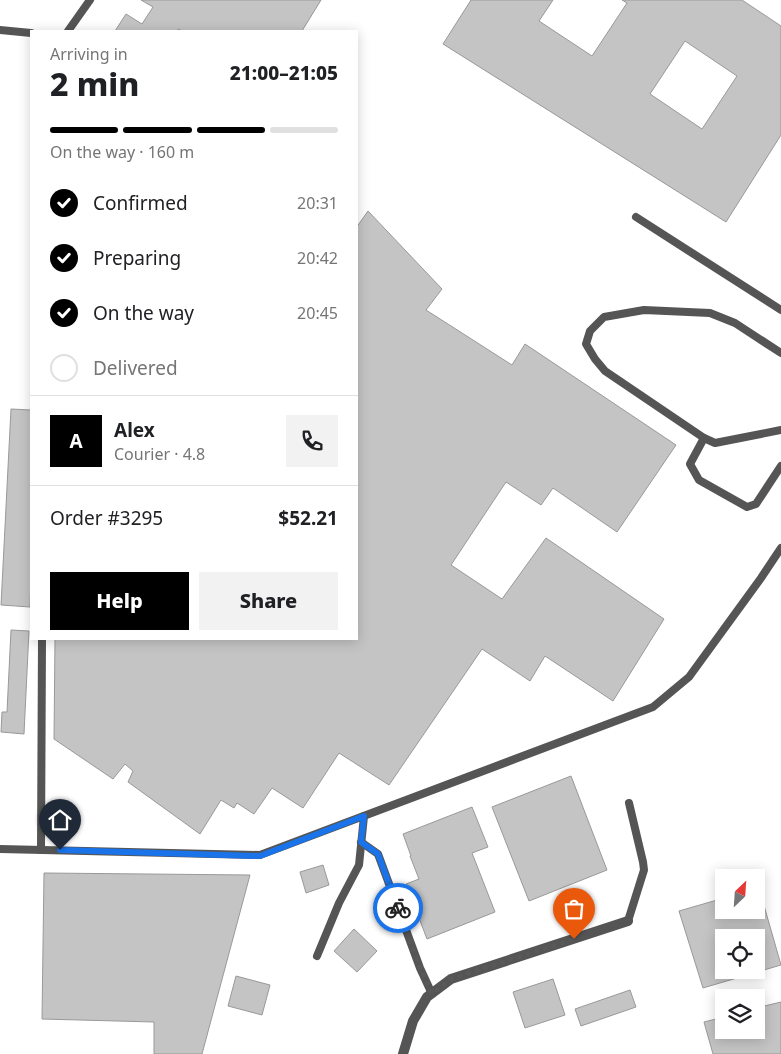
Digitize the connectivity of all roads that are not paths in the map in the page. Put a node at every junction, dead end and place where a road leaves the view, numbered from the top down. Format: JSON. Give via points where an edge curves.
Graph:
{"nodes":[{"id":1,"x":90,"y":0,"type":"edge"},
{"id":2,"x":0,"y":30,"type":"edge"},
{"id":3,"x":69,"y":30,"type":"edge"},
{"id":4,"x":30,"y":33,"type":"edge"},
{"id":5,"x":636,"y":217,"type":"dead end"},
{"id":6,"x":781,"y":310,"type":"edge"},
{"id":7,"x":770,"y":346,"type":"junction"},
{"id":8,"x":781,"y":348,"type":"edge"},
{"id":9,"x":781,"y":353,"type":"edge"},
{"id":10,"x":781,"y":430,"type":"edge"},
{"id":11,"x":704,"y":438,"type":"junction"},
{"id":12,"x":781,"y":466,"type":"edge"},
{"id":13,"x":781,"y":548,"type":"edge"},
{"id":14,"x":42,"y":640,"type":"edge"},
{"id":15,"x":629,"y":803,"type":"dead end"},
{"id":16,"x":364,"y":816,"type":"junction"},
{"id":17,"x":361,"y":842,"type":"junction"},
{"id":18,"x":0,"y":849,"type":"edge"},
{"id":19,"x":41,"y":850,"type":"junction"},
{"id":20,"x":628,"y":921,"type":"joint"},
{"id":21,"x":317,"y":956,"type":"dead end"},
{"id":22,"x":432,"y":994,"type":"junction"},
{"id":23,"x":403,"y":1054,"type":"edge"}],
"edges":[{"from":1,"to":3,"type":"lane"},
{"from":2,"to":4,"type":"lane"},
{"from":5,"to":6,"type":"lane"},
{"from":7,"to":8,"type":"lane"},
{"from":7,"to":9,"type":"lane"},
{"from":7,"to":11,"type":"lane","via":[[735,323],[710,313],[644,310],[604,317],[590,331],[586,344],[605,372]]},
{"from":10,"to":11,"type":"lane","via":[[715,444]]},
{"from":11,"to":12,"type":"lane","via":[[690,464],[699,480],[747,507],[756,504]]},
{"from":13,"to":16,"type":"lane","via":[[689,677],[653,707]]},
{"from":14,"to":19,"type":"lane"},
{"from":15,"to":20,"type":"lane","via":[[644,870]]},
{"from":16,"to":17,"type":"lane"},
{"from":16,"to":19,"type":"lane","via":[[260,856]]},
{"from":17,"to":21,"type":"lane","via":[[359,865]]},
{"from":17,"to":22,"type":"lane","via":[[378,854]]},
{"from":18,"to":19,"type":"lane"},
{"from":20,"to":22,"type":"street","via":[[451,979]]},
{"from":22,"to":23,"type":"street","via":[[413,1021]]}]}
